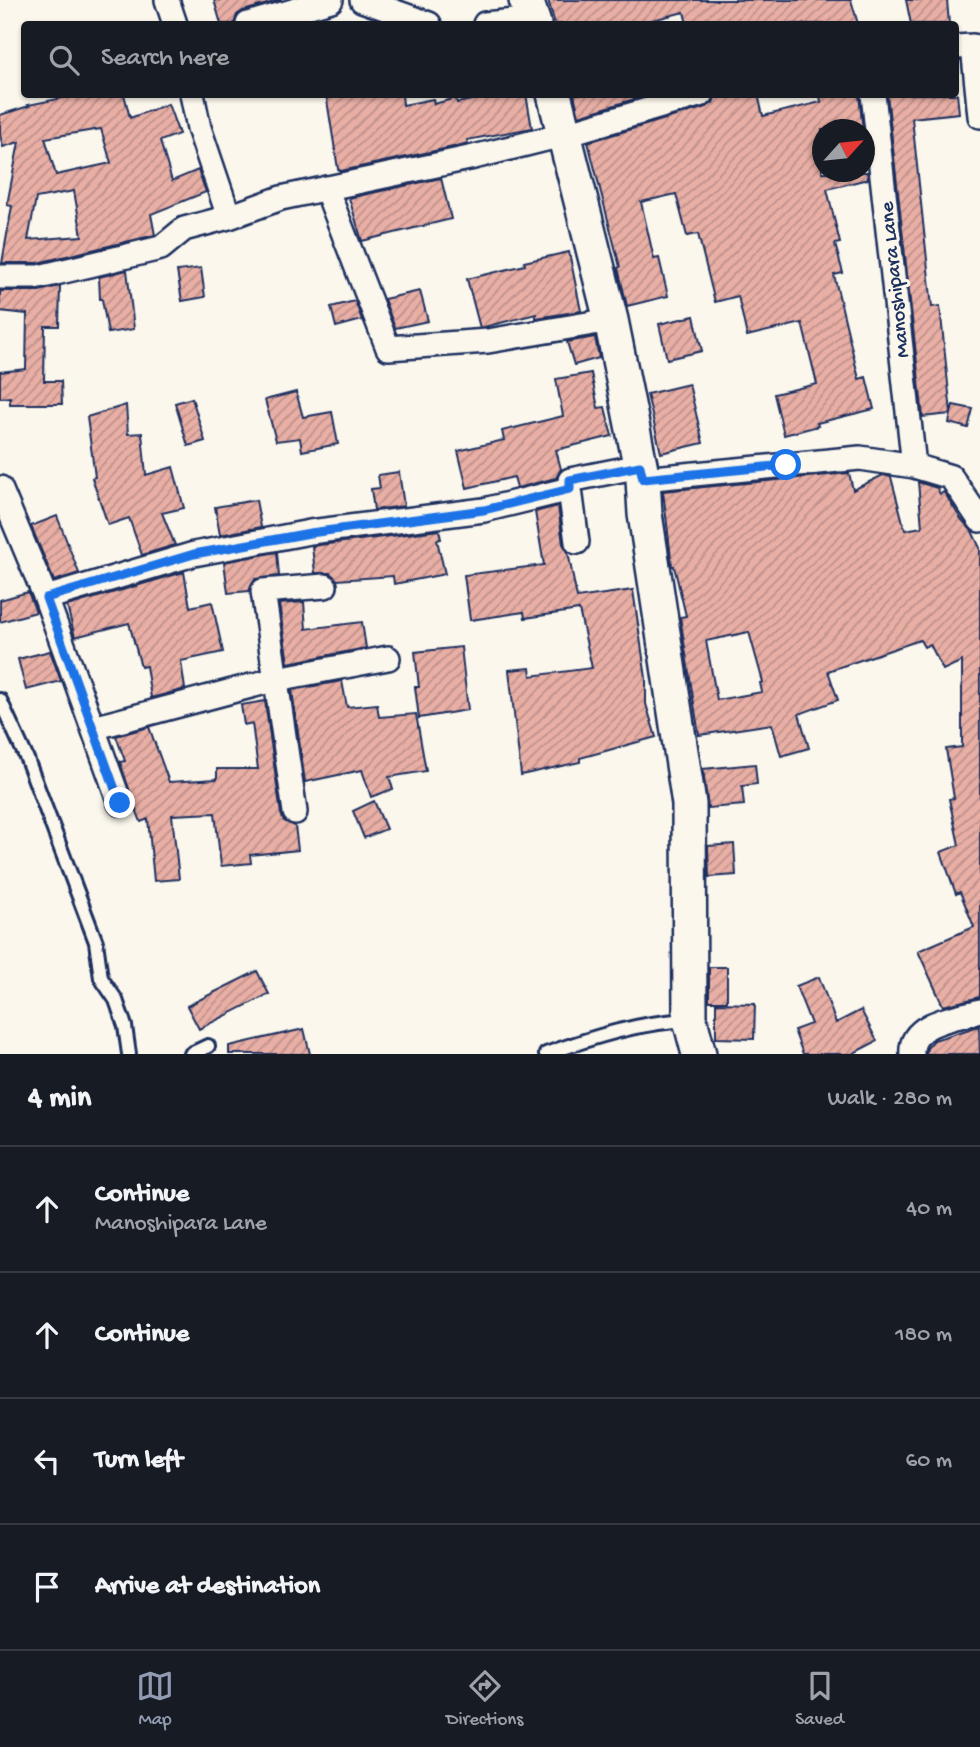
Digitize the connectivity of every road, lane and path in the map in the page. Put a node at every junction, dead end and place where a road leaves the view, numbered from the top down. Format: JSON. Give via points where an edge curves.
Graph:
{"nodes":[{"id":1,"x":167,"y":0,"type":"edge"},
{"id":2,"x":331,"y":0,"type":"edge"},
{"id":3,"x":362,"y":0,"type":"edge"},
{"id":4,"x":531,"y":15,"type":"edge"},
{"id":5,"x":174,"y":21,"type":"edge"},
{"id":6,"x":258,"y":21,"type":"edge"},
{"id":7,"x":421,"y":21,"type":"edge"},
{"id":8,"x":500,"y":21,"type":"edge"},
{"id":9,"x":970,"y":46,"type":"edge"},
{"id":10,"x":193,"y":98,"type":"edge"},
{"id":11,"x":555,"y":98,"type":"edge"},
{"id":12,"x":688,"y":98,"type":"edge"},
{"id":13,"x":873,"y":98,"type":"edge"},
{"id":14,"x":980,"y":116,"type":"edge"},
{"id":15,"x":565,"y":134,"type":"junction"},
{"id":16,"x":326,"y":188,"type":"junction"},
{"id":17,"x":229,"y":217,"type":"junction"},
{"id":18,"x":0,"y":277,"type":"edge"},
{"id":19,"x":611,"y":320,"type":"junction"},
{"id":20,"x":914,"y":466,"type":"junction"},
{"id":21,"x":641,"y":472,"type":"junction"},
{"id":22,"x":0,"y":488,"type":"edge"},
{"id":23,"x":570,"y":489,"type":"junction"},
{"id":24,"x":980,"y":520,"type":"edge"},
{"id":25,"x":577,"y":542,"type":"dead end"},
{"id":26,"x":325,"y":586,"type":"dead end"},
{"id":27,"x":46,"y":598,"type":"junction"},
{"id":28,"x":388,"y":658,"type":"dead end"},
{"id":29,"x":277,"y":679,"type":"junction"},
{"id":30,"x":0,"y":699,"type":"edge"},
{"id":31,"x":93,"y":728,"type":"junction"},
{"id":32,"x":120,"y":803,"type":"dead end"},
{"id":33,"x":295,"y":812,"type":"dead end"},
{"id":34,"x":980,"y":1011,"type":"edge"},
{"id":35,"x":690,"y":1020,"type":"junction"},
{"id":36,"x":208,"y":1046,"type":"dead end"},
{"id":37,"x":129,"y":1054,"type":"edge"},
{"id":38,"x":191,"y":1054,"type":"edge"},
{"id":39,"x":546,"y":1054,"type":"edge"},
{"id":40,"x":699,"y":1054,"type":"edge"},
{"id":41,"x":912,"y":1054,"type":"edge"}],
"edges":[{"from":1,"to":5,"type":"street"},
{"from":2,"to":6,"type":"street"},
{"from":3,"to":7,"type":"street"},
{"from":4,"to":8,"type":"street"},
{"from":9,"to":14,"type":"street"},
{"from":10,"to":17,"type":"street"},
{"from":11,"to":15,"type":"street"},
{"from":12,"to":15,"type":"street"},
{"from":13,"to":20,"type":"street","name":"Manoshipara Lane"},
{"from":15,"to":16,"type":"street"},
{"from":15,"to":19,"type":"street"},
{"from":16,"to":17,"type":"street"},
{"from":16,"to":19,"type":"street","via":[[388,348],[488,341]]},
{"from":17,"to":18,"type":"street","via":[[184,229],[161,248],[39,278]]},
{"from":19,"to":21,"type":"street"},
{"from":20,"to":21,"type":"street","via":[[860,458]]},
{"from":20,"to":24,"type":"street","via":[[951,477]]},
{"from":21,"to":23,"type":"street","via":[[570,480]]},
{"from":21,"to":35,"type":"street","via":[[689,804]]},
{"from":22,"to":27,"type":"street"},
{"from":23,"to":25,"type":"street"},
{"from":23,"to":27,"type":"street","via":[[484,510],[194,554]]},
{"from":26,"to":29,"type":"street","via":[[263,591]]},
{"from":27,"to":31,"type":"street"},
{"from":28,"to":29,"type":"street"},
{"from":29,"to":31,"type":"street"},
{"from":29,"to":33,"type":"street"},
{"from":30,"to":37,"type":"lane","via":[[96,942],[102,978],[116,1000]]},
{"from":31,"to":32,"type":"street"},
{"from":34,"to":41,"type":"street","via":[[918,1032],[912,1040]]},
{"from":35,"to":39,"type":"lane","via":[[602,1034]]},
{"from":35,"to":40,"type":"street"},
{"from":36,"to":38,"type":"lane"}]}
